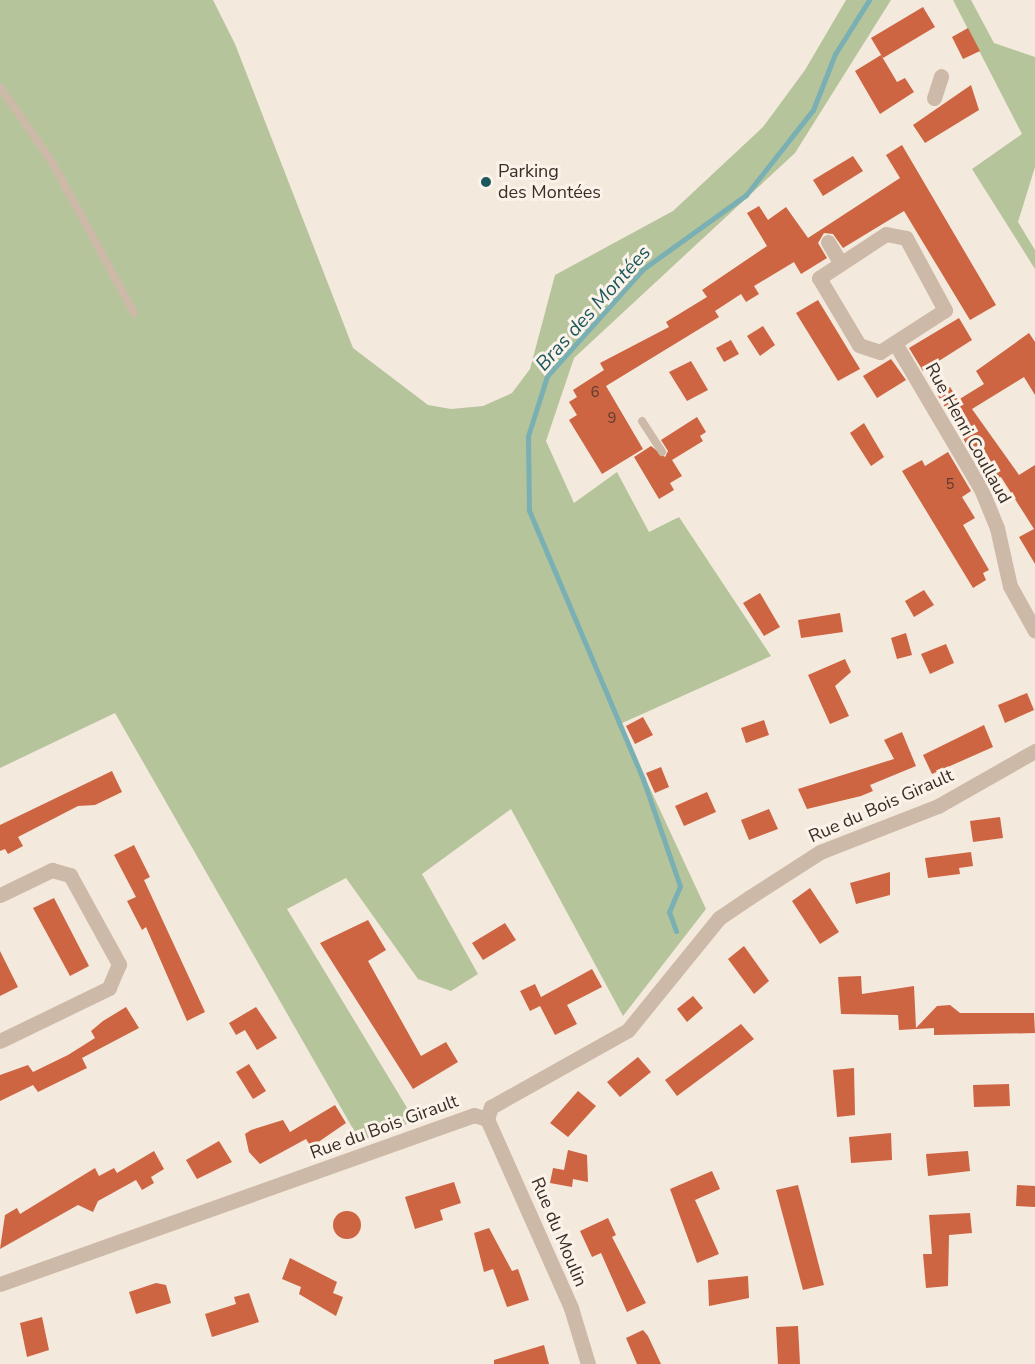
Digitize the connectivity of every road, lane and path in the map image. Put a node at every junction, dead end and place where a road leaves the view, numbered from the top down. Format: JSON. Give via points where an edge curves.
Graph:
{"nodes":[{"id":1,"x":941,"y":76,"type":"dead end"},
{"id":2,"x":0,"y":87,"type":"edge"},
{"id":3,"x":934,"y":98,"type":"dead end"},
{"id":4,"x":828,"y":242,"type":"dead end"},
{"id":5,"x":840,"y":262,"type":"junction"},
{"id":6,"x":134,"y":313,"type":"dead end"},
{"id":7,"x":895,"y":343,"type":"junction"},
{"id":8,"x":642,"y":421,"type":"dead end"},
{"id":9,"x":662,"y":452,"type":"dead end"},
{"id":10,"x":1035,"y":631,"type":"edge"},
{"id":11,"x":1035,"y":752,"type":"edge"},
{"id":12,"x":0,"y":895,"type":"edge"},
{"id":13,"x":0,"y":1041,"type":"edge"},
{"id":14,"x":487,"y":1119,"type":"junction"},
{"id":15,"x":0,"y":1284,"type":"edge"},
{"id":16,"x":588,"y":1364,"type":"edge"}],
"edges":[{"from":1,"to":3,"type":"street"},
{"from":2,"to":6,"type":"lane","via":[[52,162]]},
{"from":4,"to":5,"type":"street"},
{"from":5,"to":7,"type":"street","via":[[819,278],[859,345],[880,352]]},
{"from":5,"to":7,"type":"street","via":[[886,234],[906,238],[945,310]]},
{"from":7,"to":10,"type":"street","name":"Rue Henri Coullaud","via":[[981,489],[1010,586]]},
{"from":8,"to":9,"type":"lane"},
{"from":11,"to":14,"type":"street","name":"Rue du Bois Girault","via":[[938,806],[820,852],[750,897],[719,918],[628,1030],[491,1107]]},
{"from":12,"to":13,"type":"street","via":[[52,870],[70,875],[119,964],[109,988]]},
{"from":14,"to":15,"type":"street","name":"Rue du Bois Girault","via":[[474,1115]]},
{"from":14,"to":16,"type":"street","name":"Rue du Moulin","via":[[571,1308]]}]}
